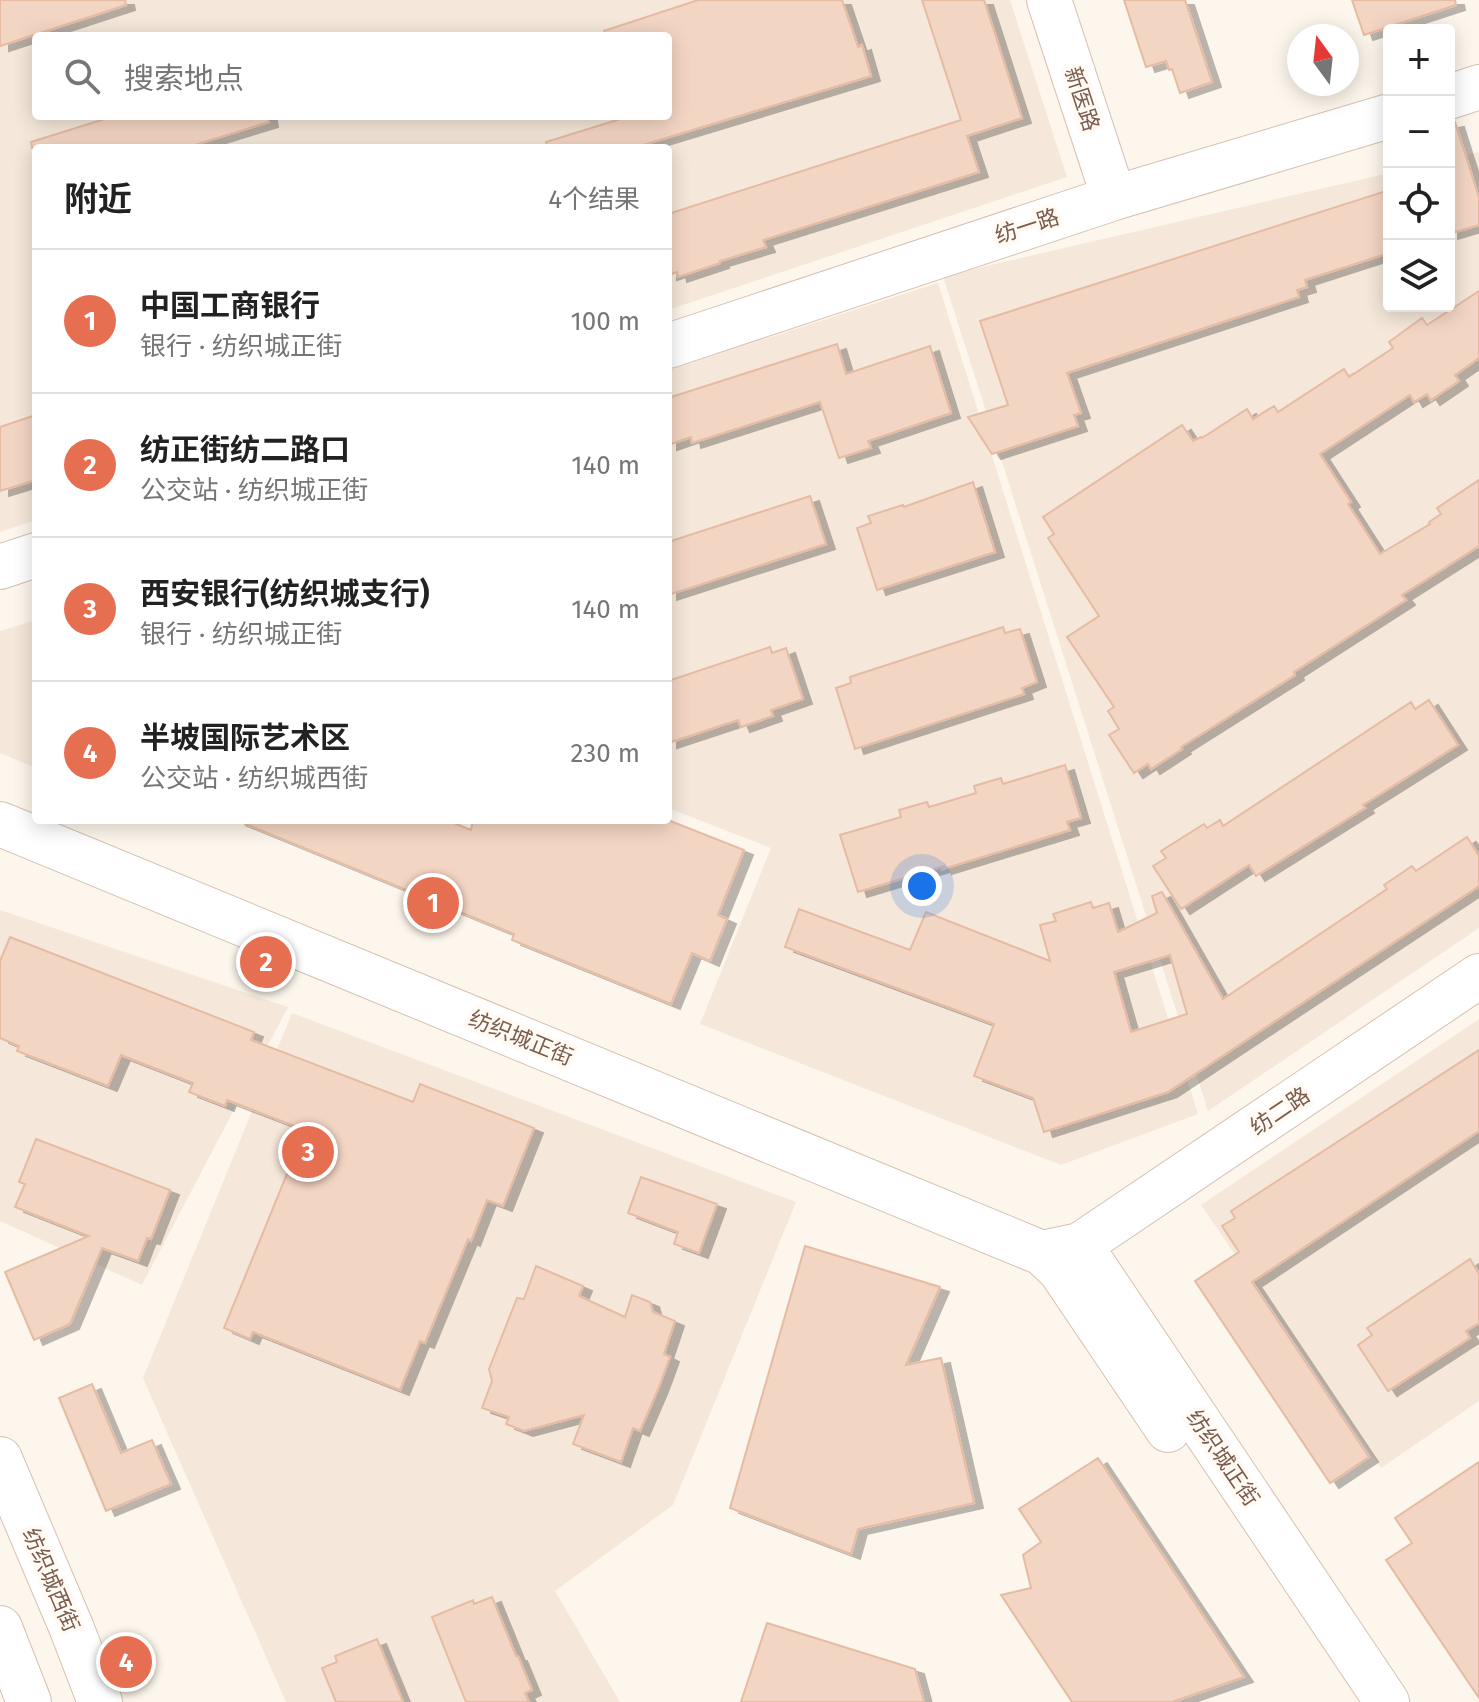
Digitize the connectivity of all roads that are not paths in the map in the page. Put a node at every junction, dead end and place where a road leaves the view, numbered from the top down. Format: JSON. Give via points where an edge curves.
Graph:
{"nodes":[{"id":1,"x":1049,"y":0,"type":"edge"},
{"id":2,"x":1479,"y":87,"type":"edge"},
{"id":3,"x":1452,"y":96,"type":"edge"},
{"id":4,"x":1383,"y":118,"type":"edge"},
{"id":5,"x":1114,"y":198,"type":"junction"},
{"id":6,"x":672,"y":345,"type":"edge"},
{"id":7,"x":32,"y":556,"type":"edge"},
{"id":8,"x":0,"y":567,"type":"edge"},
{"id":9,"x":0,"y":824,"type":"edge"},
{"id":10,"x":1479,"y":976,"type":"edge"},
{"id":11,"x":1061,"y":1256,"type":"junction"},
{"id":12,"x":0,"y":1459,"type":"edge"},
{"id":13,"x":0,"y":1628,"type":"edge"},
{"id":14,"x":29,"y":1702,"type":"edge"},
{"id":15,"x":100,"y":1702,"type":"edge"},
{"id":16,"x":1351,"y":1702,"type":"edge"},
{"id":17,"x":1387,"y":1702,"type":"edge"}],
"edges":[{"from":1,"to":5,"type":"street","name":"新医路"},
{"from":2,"to":3,"type":"street"},
{"from":4,"to":5,"type":"street","name":"纺一路"},
{"from":5,"to":6,"type":"street","name":"纺一路"},
{"from":7,"to":8,"type":"street"},
{"from":9,"to":11,"type":"street","name":"纺织城正街"},
{"from":10,"to":11,"type":"street","name":"纺二路"},
{"from":11,"to":16,"type":"street","name":"纺织城正街"},
{"from":11,"to":17,"type":"street","name":"纺织城正街"},
{"from":12,"to":15,"type":"street","name":"纺织城西街"},
{"from":13,"to":14,"type":"street"}]}
